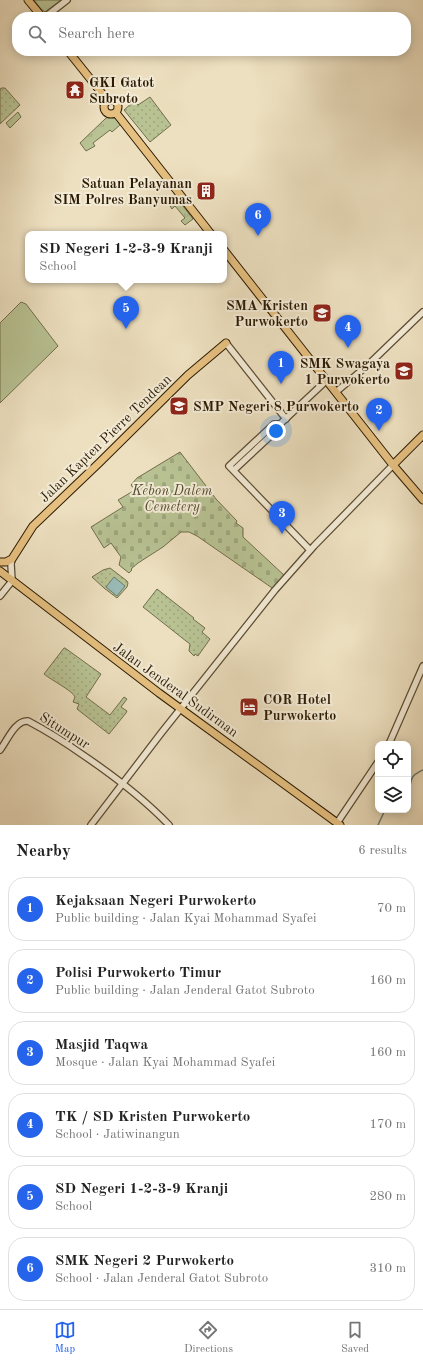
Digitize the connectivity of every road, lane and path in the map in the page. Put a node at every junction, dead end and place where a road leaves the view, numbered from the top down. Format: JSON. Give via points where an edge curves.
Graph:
{"nodes":[{"id":1,"x":28,"y":0,"type":"edge"},
{"id":2,"x":67,"y":0,"type":"edge"},
{"id":3,"x":38,"y":12,"type":"edge"},
{"id":4,"x":51,"y":12,"type":"edge"},
{"id":5,"x":72,"y":56,"type":"edge"},
{"id":6,"x":210,"y":231,"type":"edge"},
{"id":7,"x":227,"y":254,"type":"edge"},
{"id":8,"x":423,"y":312,"type":"edge"},
{"id":9,"x":226,"y":342,"type":"joint"},
{"id":10,"x":327,"y":380,"type":"junction"},
{"id":11,"x":336,"y":392,"type":"junction"},
{"id":12,"x":286,"y":419,"type":"junction"},
{"id":13,"x":423,"y":435,"type":"edge"},
{"id":14,"x":393,"y":465,"type":"junction"},
{"id":15,"x":423,"y":500,"type":"edge"},
{"id":16,"x":310,"y":550,"type":"junction"},
{"id":17,"x":12,"y":559,"type":"junction"},
{"id":18,"x":0,"y":562,"type":"edge"},
{"id":19,"x":0,"y":571,"type":"edge"},
{"id":20,"x":12,"y":581,"type":"junction"},
{"id":21,"x":0,"y":596,"type":"edge"},
{"id":22,"x":423,"y":666,"type":"edge"},
{"id":23,"x":181,"y":709,"type":"junction"},
{"id":24,"x":390,"y":741,"type":"edge"},
{"id":25,"x":0,"y":750,"type":"edge"},
{"id":26,"x":375,"y":767,"type":"edge"},
{"id":27,"x":123,"y":784,"type":"junction"},
{"id":28,"x":338,"y":824,"type":"edge"},
{"id":29,"x":91,"y":825,"type":"edge"},
{"id":30,"x":169,"y":825,"type":"edge"}],
"edges":[{"from":1,"to":3,"type":"main road"},
{"from":2,"to":4,"type":"street"},
{"from":5,"to":6,"type":"main road","via":[[108,101],[113,100],[117,103],[119,108],[116,113]]},
{"from":7,"to":10,"type":"main road"},
{"from":8,"to":11,"type":"street"},
{"from":9,"to":12,"type":"street"},
{"from":9,"to":17,"type":"main road","name":"Jalan Kapten Pierre Tendean","via":[[183,380],[33,526]]},
{"from":10,"to":11,"type":"main road"},
{"from":10,"to":12,"type":"street"},
{"from":11,"to":14,"type":"main road"},
{"from":12,"to":16,"type":"street","via":[[278,429],[232,468]]},
{"from":13,"to":14,"type":"main road"},
{"from":14,"to":15,"type":"main road"},
{"from":14,"to":16,"type":"street"},
{"from":16,"to":23,"type":"street"},
{"from":17,"to":18,"type":"main road"},
{"from":17,"to":20,"type":"street"},
{"from":19,"to":20,"type":"main road","name":"Jalan Jenderal Sudirman"},
{"from":20,"to":21,"type":"street"},
{"from":20,"to":23,"type":"main road","name":"Jalan Jenderal Sudirman"},
{"from":22,"to":24,"type":"street"},
{"from":23,"to":27,"type":"street"},
{"from":23,"to":28,"type":"main road","name":"Jalan Jenderal Sudirman"},
{"from":25,"to":27,"type":"street","name":"Situmpur","via":[[18,725],[28,721],[71,746]]},
{"from":26,"to":28,"type":"street"},
{"from":27,"to":29,"type":"street"},
{"from":27,"to":30,"type":"street","via":[[151,806]]}]}
